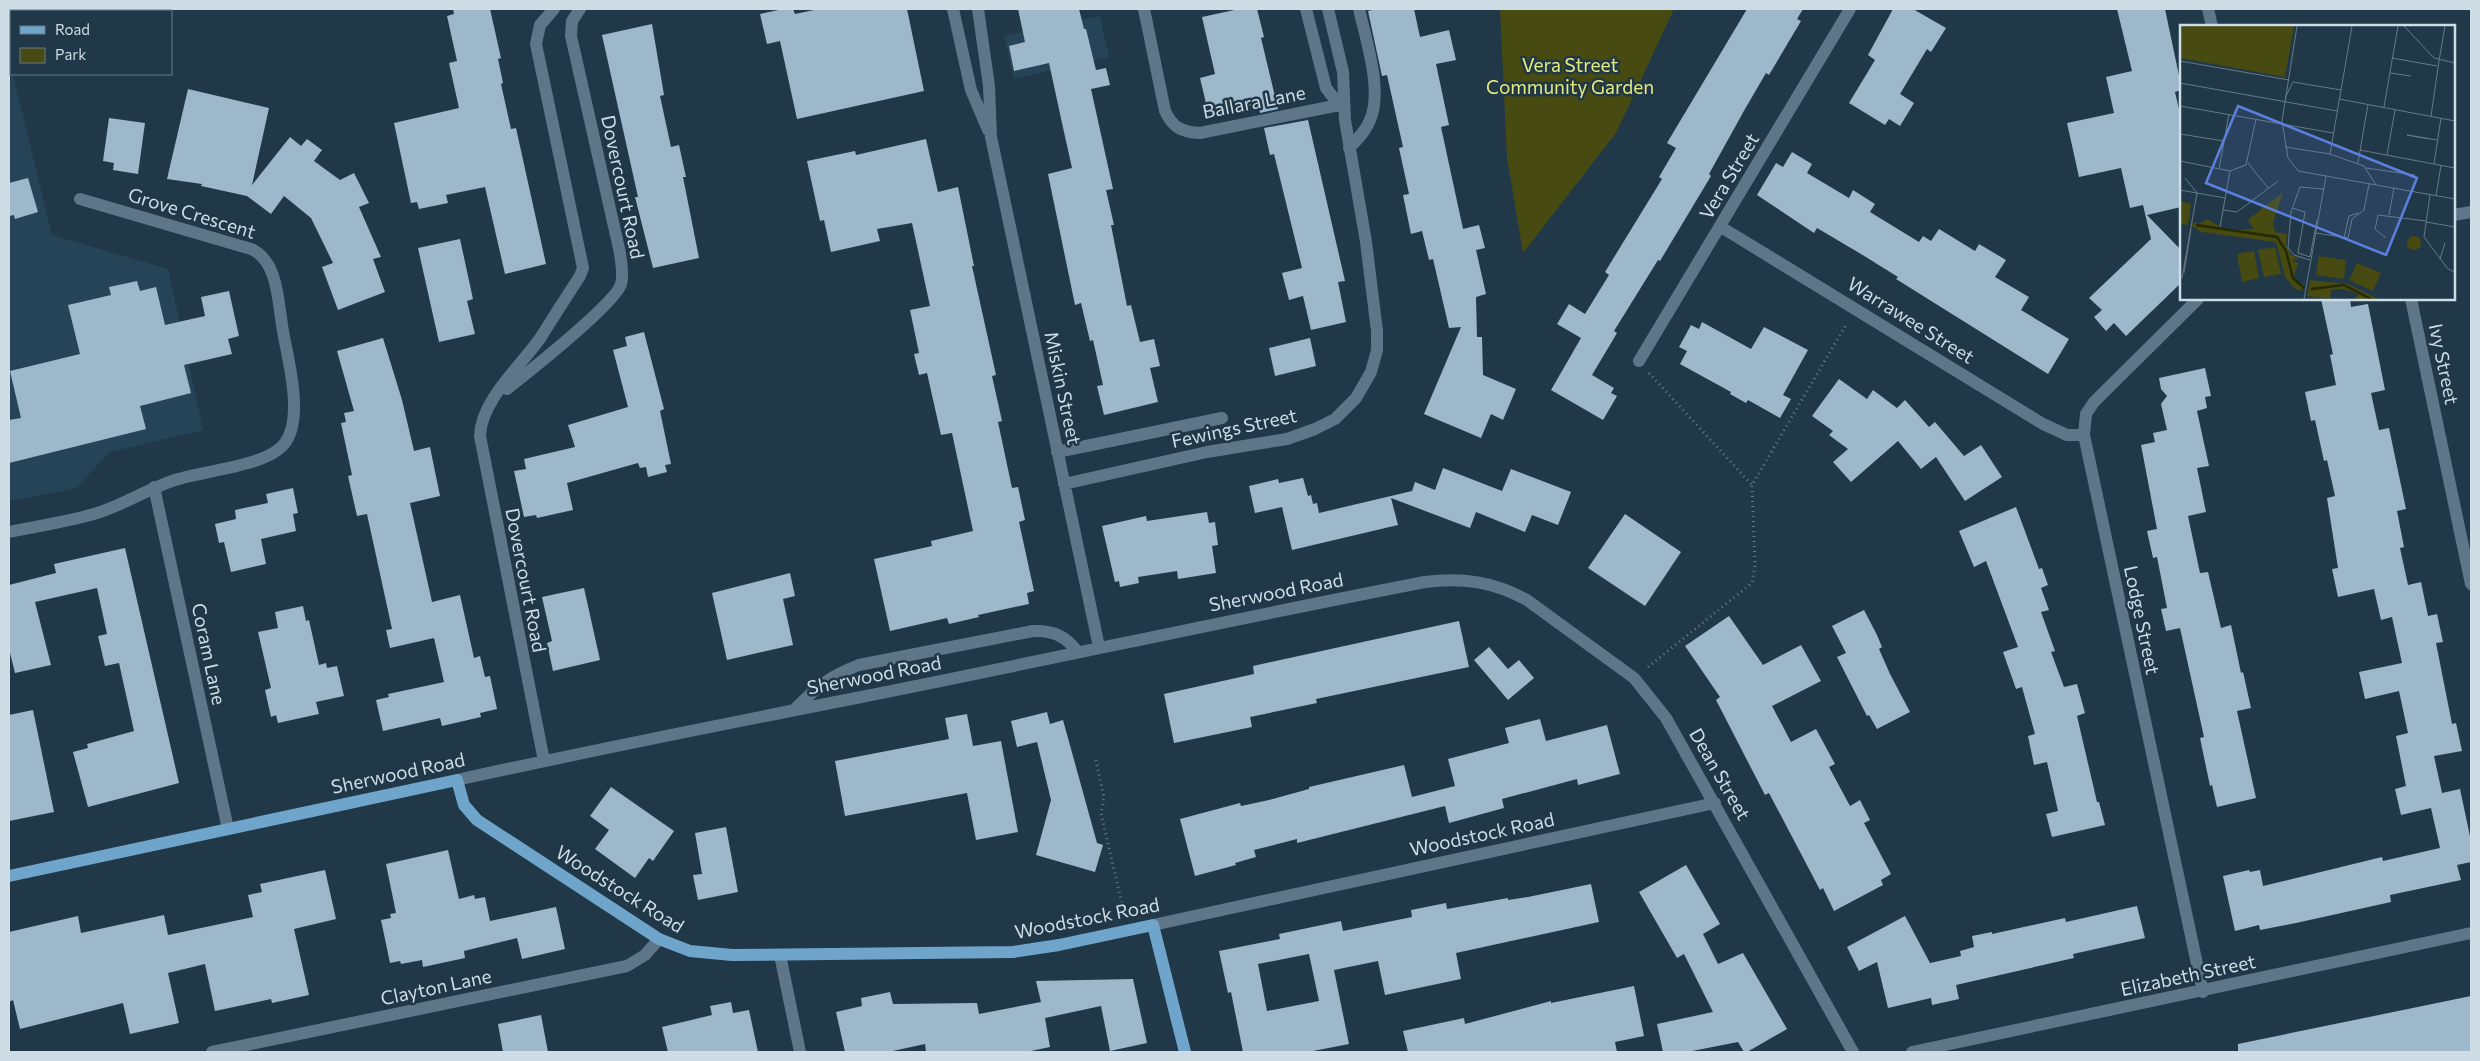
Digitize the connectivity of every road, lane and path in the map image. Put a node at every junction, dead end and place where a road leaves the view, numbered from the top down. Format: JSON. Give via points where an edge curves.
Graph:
{"nodes":[{"id":1,"x":554,"y":9,"type":"edge"},
{"id":2,"x":580,"y":9,"type":"edge"},
{"id":3,"x":953,"y":9,"type":"edge"},
{"id":4,"x":978,"y":9,"type":"edge"},
{"id":5,"x":1144,"y":9,"type":"edge"},
{"id":6,"x":1306,"y":9,"type":"edge"},
{"id":7,"x":1328,"y":9,"type":"edge"},
{"id":8,"x":1360,"y":9,"type":"edge"},
{"id":9,"x":1850,"y":9,"type":"edge"},
{"id":10,"x":2208,"y":9,"type":"edge"},
{"id":11,"x":2212,"y":25,"type":"edge"},
{"id":12,"x":1344,"y":104,"type":"junction"},
{"id":13,"x":990,"y":137,"type":"junction"},
{"id":14,"x":1349,"y":148,"type":"junction"},
{"id":15,"x":80,"y":199,"type":"dead end"},
{"id":16,"x":2471,"y":212,"type":"edge"},
{"id":17,"x":2455,"y":215,"type":"edge"},
{"id":18,"x":1721,"y":227,"type":"junction"},
{"id":19,"x":2197,"y":300,"type":"edge"},
{"id":20,"x":2411,"y":300,"type":"edge"},
{"id":21,"x":1848,"y":320,"type":"dead end"},
{"id":22,"x":1639,"y":362,"type":"joint"},
{"id":23,"x":488,"y":407,"type":"junction"},
{"id":24,"x":1222,"y":418,"type":"dead end"},
{"id":25,"x":2084,"y":435,"type":"junction"},
{"id":26,"x":1058,"y":452,"type":"junction"},
{"id":27,"x":1064,"y":484,"type":"junction"},
{"id":28,"x":1752,"y":485,"type":"junction"},
{"id":29,"x":154,"y":487,"type":"junction"},
{"id":30,"x":9,"y":532,"type":"edge"},
{"id":31,"x":2471,"y":581,"type":"edge"},
{"id":32,"x":1483,"y":582,"type":"joint"},
{"id":33,"x":1099,"y":647,"type":"junction"},
{"id":34,"x":1077,"y":651,"type":"junction"},
{"id":35,"x":1634,"y":678,"type":"junction"},
{"id":36,"x":795,"y":710,"type":"junction"},
{"id":37,"x":544,"y":760,"type":"junction"},
{"id":38,"x":1096,"y":760,"type":"dead end"},
{"id":39,"x":457,"y":780,"type":"junction"},
{"id":40,"x":1715,"y":803,"type":"junction"},
{"id":41,"x":228,"y":829,"type":"junction"},
{"id":42,"x":9,"y":876,"type":"edge"},
{"id":43,"x":1122,"y":904,"type":"dead end"},
{"id":44,"x":1153,"y":924,"type":"junction"},
{"id":45,"x":2471,"y":934,"type":"edge"},
{"id":46,"x":659,"y":939,"type":"junction"},
{"id":47,"x":780,"y":955,"type":"junction"},
{"id":48,"x":2202,"y":992,"type":"junction"},
{"id":49,"x":212,"y":1052,"type":"edge"},
{"id":50,"x":800,"y":1052,"type":"edge"},
{"id":51,"x":1185,"y":1052,"type":"edge"},
{"id":52,"x":1853,"y":1052,"type":"edge"},
{"id":53,"x":1912,"y":1052,"type":"edge"}],
"edges":[{"from":1,"to":23,"type":"street","name":"Dovercourt Road","via":[[540,25],[536,44],[581,254],[582,272],[541,337]]},
{"from":2,"to":23,"type":"street","name":"Dovercourt Road","via":[[572,21],[571,36],[620,254],[622,284],[598,311]]},
{"from":3,"to":13,"type":"street","name":"Miskin Street","via":[[970,90]]},
{"from":4,"to":13,"type":"street","name":"Miskin Street","via":[[989,86]]},
{"from":5,"to":12,"type":"street","name":"Ballara Lane","via":[[1165,111],[1172,125],[1186,132],[1200,133]]},
{"from":6,"to":12,"type":"street","via":[[1326,88],[1333,98]]},
{"from":7,"to":12,"type":"street","name":"Fewings Street","via":[[1342,72]]},
{"from":8,"to":14,"type":"street","via":[[1375,103],[1369,123]]},
{"from":9,"to":18,"type":"street","name":"Vera Street"},
{"from":10,"to":11,"type":"street"},
{"from":12,"to":14,"type":"street","name":"Fewings Street"},
{"from":13,"to":26,"type":"street","name":"Miskin Street"},
{"from":14,"to":27,"type":"street","name":"Fewings Street","via":[[1366,242],[1377,331],[1377,350],[1371,372],[1356,398],[1335,418],[1287,438]]},
{"from":15,"to":29,"type":"street","name":"Grove Crescent","via":[[251,249],[266,261],[274,281],[294,406],[285,442],[274,453],[258,460]]},
{"from":16,"to":17,"type":"street"},
{"from":18,"to":22,"type":"street","name":"Vera Street"},
{"from":18,"to":25,"type":"street","name":"Warrawee Street","via":[[2044,424],[2067,435]]},
{"from":19,"to":25,"type":"street","name":"Lodge Street","via":[[2094,402],[2086,414]]},
{"from":20,"to":31,"type":"street","name":"Ivy Street"},
{"from":21,"to":28,"type":"path"},
{"from":22,"to":28,"type":"path"},
{"from":23,"to":37,"type":"street","name":"Dovercourt Road","via":[[481,422],[481,451]]},
{"from":24,"to":26,"type":"street"},
{"from":25,"to":48,"type":"street","name":"Lodge Street"},
{"from":26,"to":27,"type":"street","name":"Miskin Street"},
{"from":27,"to":33,"type":"street","name":"Miskin Street"},
{"from":28,"to":35,"type":"path","via":[[1755,566],[1752,583]]},
{"from":29,"to":30,"type":"street","name":"Grove Crescent","via":[[95,514]]},
{"from":29,"to":41,"type":"street","name":"Coram Lane"},
{"from":32,"to":33,"type":"street","name":"Sherwood Road","via":[[1465,579],[1425,582]]},
{"from":32,"to":35,"type":"street","name":"Dean Street","via":[[1527,600]]},
{"from":33,"to":34,"type":"street","name":"Sherwood Road"},
{"from":34,"to":36,"type":"street","name":"Sherwood Road"},
{"from":34,"to":36,"type":"street","name":"Sherwood Road","via":[[1062,636],[1034,631],[859,665],[822,682]]},
{"from":35,"to":40,"type":"street","name":"Dean Street","via":[[1666,718]]},
{"from":36,"to":37,"type":"street","name":"Sherwood Road"},
{"from":37,"to":39,"type":"street","name":"Sherwood Road"},
{"from":38,"to":43,"type":"path","via":[[1104,798],[1101,813]]},
{"from":39,"to":41,"type":"main road","name":"Sherwood Road"},
{"from":39,"to":46,"type":"main road","name":"Woodstock Road","via":[[464,805],[472,816]]},
{"from":40,"to":44,"type":"street","name":"Woodstock Road"},
{"from":40,"to":52,"type":"street","name":"Dean Street"},
{"from":41,"to":42,"type":"main road","name":"Sherwood Road"},
{"from":44,"to":47,"type":"main road","name":"Woodstock Road","via":[[1013,952]]},
{"from":44,"to":51,"type":"main road"},
{"from":45,"to":48,"type":"street","name":"Elizabeth Street"},
{"from":46,"to":47,"type":"main road","name":"Woodstock Road","via":[[690,951],[709,954]]},
{"from":46,"to":49,"type":"street","name":"Clayton Lane","via":[[645,955],[627,966]]},
{"from":47,"to":50,"type":"street"},
{"from":48,"to":53,"type":"street","name":"Elizabeth Street"}]}
